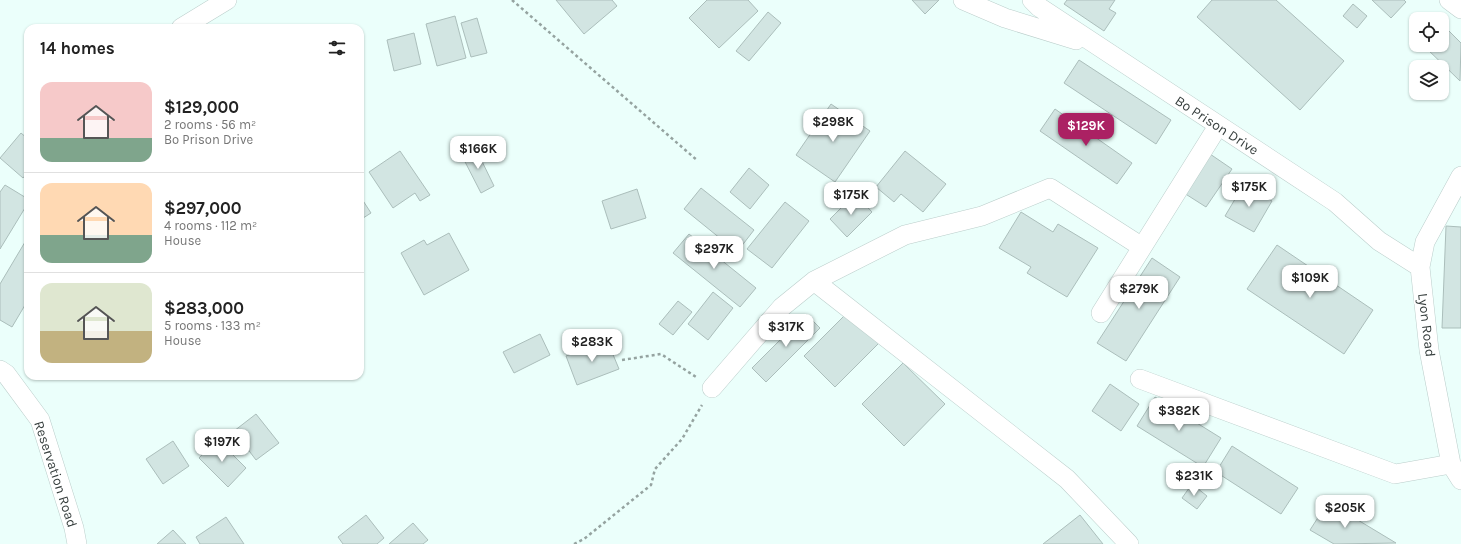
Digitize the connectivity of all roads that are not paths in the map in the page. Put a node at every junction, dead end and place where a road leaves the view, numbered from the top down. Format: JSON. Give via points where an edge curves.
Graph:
{"nodes":[{"id":1,"x":226,"y":0,"type":"edge"},
{"id":2,"x":962,"y":0,"type":"edge"},
{"id":3,"x":1032,"y":0,"type":"edge"},
{"id":4,"x":1449,"y":0,"type":"edge"},
{"id":5,"x":1461,"y":9,"type":"edge"},
{"id":6,"x":187,"y":24,"type":"edge"},
{"id":7,"x":1099,"y":46,"type":"junction"},
{"id":8,"x":1218,"y":126,"type":"junction"},
{"id":9,"x":1461,"y":176,"type":"edge"},
{"id":10,"x":1142,"y":247,"type":"junction"},
{"id":11,"x":1420,"y":267,"type":"junction"},
{"id":12,"x":814,"y":281,"type":"junction"},
{"id":13,"x":1101,"y":312,"type":"dead end"},
{"id":14,"x":0,"y":370,"type":"edge"},
{"id":15,"x":1140,"y":379,"type":"dead end"},
{"id":16,"x":712,"y":388,"type":"road end"},
{"id":17,"x":1451,"y":464,"type":"junction"},
{"id":18,"x":1461,"y":480,"type":"edge"},
{"id":19,"x":77,"y":544,"type":"edge"},
{"id":20,"x":1129,"y":544,"type":"edge"}],
"edges":[{"from":1,"to":6,"type":"street"},
{"from":2,"to":7,"type":"street","via":[[1005,18]]},
{"from":3,"to":7,"type":"street","name":"Bo Prison Drive","via":[[1038,7]]},
{"from":4,"to":5,"type":"street"},
{"from":7,"to":8,"type":"street","name":"Bo Prison Drive"},
{"from":8,"to":10,"type":"street"},
{"from":8,"to":11,"type":"street","name":"Bo Prison Drive","via":[[1335,202],[1379,241]]},
{"from":9,"to":11,"type":"street","name":"Lyon Road","via":[[1425,242]]},
{"from":10,"to":12,"type":"street","via":[[1050,188],[982,216],[905,235]]},
{"from":10,"to":13,"type":"street"},
{"from":11,"to":17,"type":"street","name":"Lyon Road","via":[[1429,350]]},
{"from":12,"to":16,"type":"street","via":[[782,307]]},
{"from":12,"to":20,"type":"street","via":[[1067,479]]},
{"from":14,"to":19,"type":"street","name":"Reservation Road","via":[[6,374],[40,420]]},
{"from":15,"to":17,"type":"street","via":[[1395,474]]},
{"from":17,"to":18,"type":"street","name":"Lyon Road"}]}
